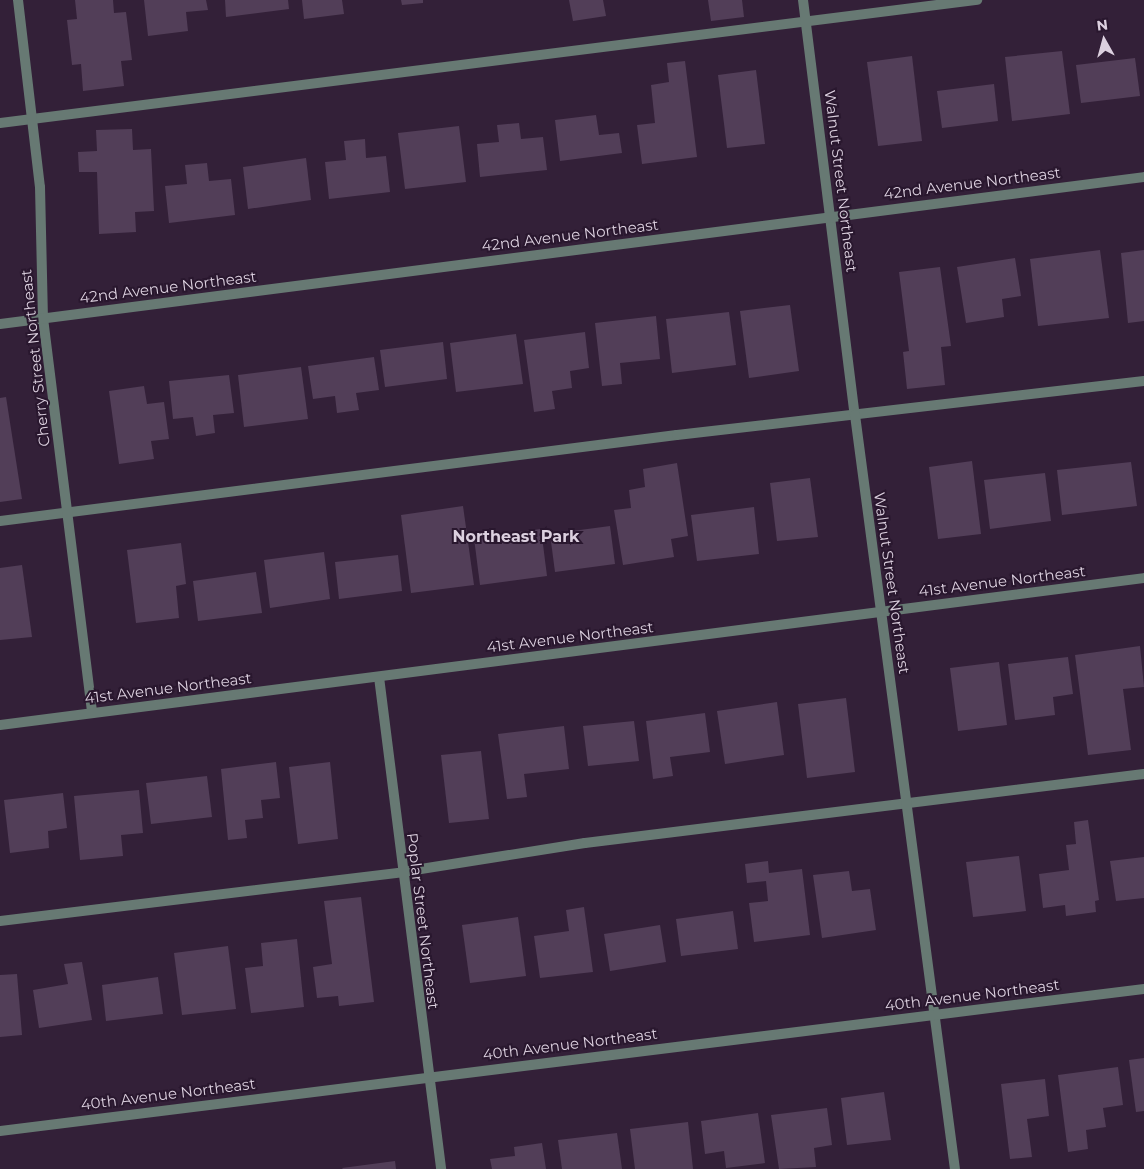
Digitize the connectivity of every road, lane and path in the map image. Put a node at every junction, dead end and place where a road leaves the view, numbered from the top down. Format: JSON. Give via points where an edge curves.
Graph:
{"nodes":[{"id":1,"x":18,"y":0,"type":"edge"},
{"id":2,"x":803,"y":0,"type":"edge"},
{"id":3,"x":977,"y":0,"type":"edge"},
{"id":4,"x":806,"y":22,"type":"junction"},
{"id":5,"x":31,"y":119,"type":"junction"},
{"id":6,"x":0,"y":123,"type":"edge"},
{"id":7,"x":1144,"y":177,"type":"edge"},
{"id":8,"x":831,"y":216,"type":"junction"},
{"id":9,"x":43,"y":318,"type":"junction"},
{"id":10,"x":0,"y":324,"type":"edge"},
{"id":11,"x":1144,"y":381,"type":"edge"},
{"id":12,"x":854,"y":415,"type":"junction"},
{"id":13,"x":67,"y":512,"type":"junction"},
{"id":14,"x":0,"y":521,"type":"edge"},
{"id":15,"x":1144,"y":578,"type":"edge"},
{"id":16,"x":881,"y":611,"type":"junction"},
{"id":17,"x":379,"y":677,"type":"junction"},
{"id":18,"x":92,"y":713,"type":"junction"},
{"id":19,"x":0,"y":725,"type":"edge"},
{"id":20,"x":1144,"y":774,"type":"edge"},
{"id":21,"x":908,"y":804,"type":"junction"},
{"id":22,"x":402,"y":872,"type":"junction"},
{"id":23,"x":0,"y":921,"type":"edge"},
{"id":24,"x":1144,"y":989,"type":"edge"},
{"id":25,"x":934,"y":1015,"type":"junction"},
{"id":26,"x":428,"y":1076,"type":"junction"},
{"id":27,"x":0,"y":1131,"type":"edge"},
{"id":28,"x":441,"y":1169,"type":"edge"},
{"id":29,"x":955,"y":1169,"type":"edge"}],
"edges":[{"from":1,"to":5,"type":"street","name":"Cherry Street Northeast"},
{"from":2,"to":4,"type":"street","name":"Walnut Street Northeast"},
{"from":3,"to":4,"type":"street"},
{"from":4,"to":5,"type":"street","via":[[342,77]]},
{"from":4,"to":8,"type":"street","name":"Walnut Street Northeast"},
{"from":5,"to":6,"type":"street"},
{"from":5,"to":9,"type":"street","name":"Cherry Street Northeast","via":[[40,187]]},
{"from":7,"to":8,"type":"street","name":"42nd Avenue Northeast"},
{"from":8,"to":9,"type":"street","name":"42nd Avenue Northeast"},
{"from":8,"to":12,"type":"street","name":"Walnut Street Northeast"},
{"from":9,"to":10,"type":"street","name":"42nd Avenue Northeast"},
{"from":9,"to":13,"type":"street","name":"Cherry Street Northeast"},
{"from":11,"to":12,"type":"street"},
{"from":12,"to":13,"type":"street","via":[[677,434]]},
{"from":12,"to":16,"type":"street","name":"Walnut Street Northeast"},
{"from":13,"to":14,"type":"street"},
{"from":13,"to":18,"type":"street","name":"Cherry Street Northeast"},
{"from":15,"to":16,"type":"street","name":"41st Avenue Northeast"},
{"from":16,"to":17,"type":"street","name":"41st Avenue Northeast"},
{"from":16,"to":21,"type":"street","name":"Walnut Street Northeast"},
{"from":17,"to":18,"type":"street","name":"41st Avenue Northeast"},
{"from":17,"to":22,"type":"street","name":"Poplar Street Northeast"},
{"from":18,"to":19,"type":"street","name":"41st Avenue Northeast"},
{"from":20,"to":21,"type":"street"},
{"from":21,"to":22,"type":"street","via":[[585,843]]},
{"from":21,"to":25,"type":"street","name":"Walnut Street Northeast"},
{"from":22,"to":23,"type":"street"},
{"from":22,"to":26,"type":"street","name":"Poplar Street Northeast"},
{"from":24,"to":25,"type":"street","name":"40th Avenue Northeast"},
{"from":25,"to":26,"type":"street","name":"40th Avenue Northeast"},
{"from":25,"to":29,"type":"street","name":"Walnut Street Northeast"},
{"from":26,"to":27,"type":"street","name":"40th Avenue Northeast"},
{"from":26,"to":28,"type":"street","name":"Poplar Street Northeast"}]}
